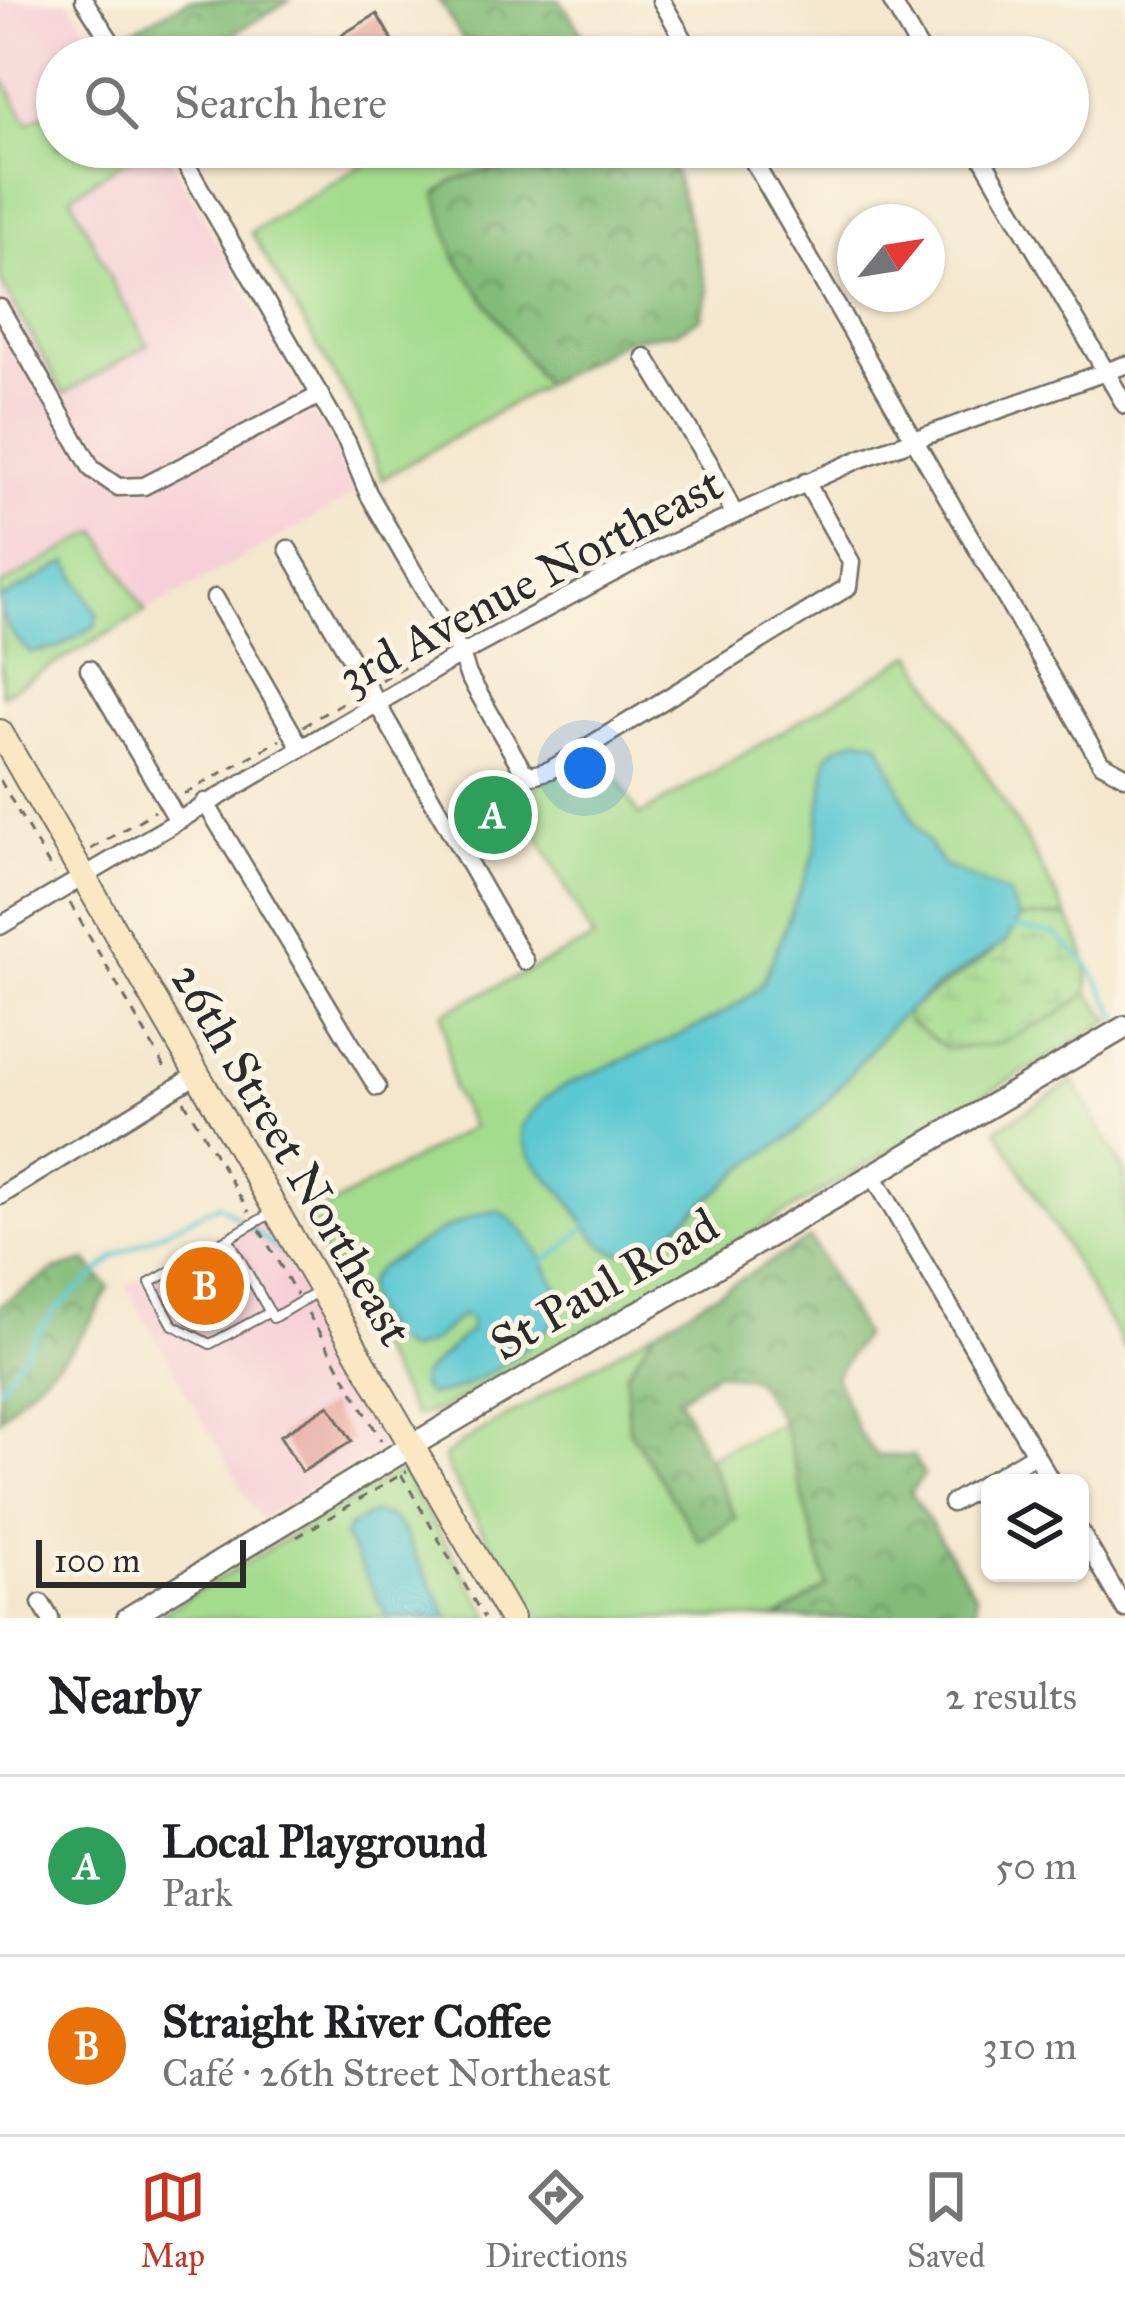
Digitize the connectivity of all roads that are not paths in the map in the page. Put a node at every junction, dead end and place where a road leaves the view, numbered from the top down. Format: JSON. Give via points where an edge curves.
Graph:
{"nodes":[{"id":1,"x":83,"y":0,"type":"edge"},
{"id":2,"x":661,"y":0,"type":"edge"},
{"id":3,"x":891,"y":0,"type":"edge"},
{"id":4,"x":107,"y":36,"type":"edge"},
{"id":5,"x":682,"y":36,"type":"edge"},
{"id":6,"x":912,"y":36,"type":"edge"},
{"id":7,"x":188,"y":168,"type":"edge"},
{"id":8,"x":758,"y":168,"type":"edge"},
{"id":9,"x":988,"y":168,"type":"edge"},
{"id":10,"x":0,"y":308,"type":"edge"},
{"id":11,"x":645,"y":357,"type":"dead end"},
{"id":12,"x":1125,"y":365,"type":"edge"},
{"id":13,"x":1105,"y":371,"type":"junction"},
{"id":14,"x":320,"y":395,"type":"junction"},
{"id":15,"x":1125,"y":405,"type":"edge"},
{"id":16,"x":913,"y":438,"type":"junction"},
{"id":17,"x":806,"y":482,"type":"junction"},
{"id":18,"x":734,"y":514,"type":"junction"},
{"id":19,"x":288,"y":549,"type":"dead end"},
{"id":20,"x":215,"y":598,"type":"dead end"},
{"id":21,"x":457,"y":646,"type":"junction"},
{"id":22,"x":88,"y":669,"type":"dead end"},
{"id":23,"x":372,"y":696,"type":"junction"},
{"id":24,"x":0,"y":732,"type":"edge"},
{"id":25,"x":296,"y":740,"type":"junction"},
{"id":26,"x":1125,"y":776,"type":"edge"},
{"id":27,"x":205,"y":802,"type":"junction"},
{"id":28,"x":173,"y":811,"type":"junction"},
{"id":29,"x":72,"y":874,"type":"junction"},
{"id":30,"x":0,"y":926,"type":"edge"},
{"id":31,"x":525,"y":961,"type":"dead end"},
{"id":32,"x":1125,"y":1027,"type":"edge"},
{"id":33,"x":187,"y":1081,"type":"junction"},
{"id":34,"x":377,"y":1088,"type":"dead end"},
{"id":35,"x":873,"y":1175,"type":"junction"},
{"id":36,"x":0,"y":1196,"type":"edge"},
{"id":37,"x":266,"y":1216,"type":"junction"},
{"id":38,"x":228,"y":1238,"type":"junction"},
{"id":39,"x":311,"y":1295,"type":"junction"},
{"id":40,"x":270,"y":1312,"type":"junction"},
{"id":41,"x":1035,"y":1454,"type":"junction"},
{"id":42,"x":402,"y":1459,"type":"junction"},
{"id":43,"x":1047,"y":1474,"type":"edge"},
{"id":44,"x":952,"y":1503,"type":"dead end"},
{"id":45,"x":1089,"y":1547,"type":"edge"},
{"id":46,"x":1125,"y":1609,"type":"edge"},
{"id":47,"x":128,"y":1618,"type":"edge"},
{"id":48,"x":512,"y":1618,"type":"edge"}],
"edges":[{"from":1,"to":4,"type":"street"},
{"from":2,"to":5,"type":"street"},
{"from":3,"to":6,"type":"street"},
{"from":7,"to":14,"type":"street"},
{"from":8,"to":16,"type":"street"},
{"from":9,"to":13,"type":"street"},
{"from":10,"to":14,"type":"street","via":[[92,469],[118,487],[144,486]]},
{"from":11,"to":18,"type":"street"},
{"from":12,"to":13,"type":"street","name":"3rd Avenue Northeast"},
{"from":13,"to":15,"type":"street"},
{"from":13,"to":16,"type":"street","name":"3rd Avenue Northeast"},
{"from":14,"to":21,"type":"street"},
{"from":16,"to":17,"type":"street","name":"3rd Avenue Northeast"},
{"from":16,"to":26,"type":"street","via":[[1101,763]]},
{"from":17,"to":18,"type":"street","name":"3rd Avenue Northeast"},
{"from":17,"to":21,"type":"street","via":[[851,562],[848,587],[550,770],[532,775],[514,760]]},
{"from":18,"to":21,"type":"street","name":"3rd Avenue Northeast"},
{"from":19,"to":23,"type":"street"},
{"from":20,"to":25,"type":"street"},
{"from":21,"to":23,"type":"street","name":"3rd Avenue Northeast"},
{"from":22,"to":28,"type":"street"},
{"from":23,"to":25,"type":"street","name":"3rd Avenue Northeast"},
{"from":23,"to":31,"type":"street"},
{"from":24,"to":29,"type":"main road","name":"26th Street Northeast"},
{"from":25,"to":27,"type":"street","name":"3rd Avenue Northeast"},
{"from":27,"to":28,"type":"street","name":"3rd Avenue Northeast"},
{"from":27,"to":34,"type":"street"},
{"from":28,"to":29,"type":"street","name":"3rd Avenue Northeast"},
{"from":29,"to":30,"type":"street","name":"3rd Avenue Northeast"},
{"from":29,"to":33,"type":"main road","name":"26th Street Northeast"},
{"from":32,"to":35,"type":"street","name":"St Paul Road"},
{"from":33,"to":36,"type":"street"},
{"from":33,"to":37,"type":"main road","name":"26th Street Northeast"},
{"from":35,"to":41,"type":"street"},
{"from":35,"to":42,"type":"street","name":"St Paul Road"},
{"from":37,"to":38,"type":"lane"},
{"from":37,"to":39,"type":"main road","name":"26th Street Northeast"},
{"from":38,"to":40,"type":"lane"},
{"from":38,"to":40,"type":"lane","via":[[150,1283],[165,1311],[173,1325],[210,1344]]},
{"from":39,"to":40,"type":"lane","via":[[273,1318]]},
{"from":39,"to":42,"type":"main road","name":"26th Street Northeast"},
{"from":41,"to":43,"type":"street"},
{"from":41,"to":44,"type":"street"},
{"from":42,"to":47,"type":"street","name":"St Paul Road"},
{"from":42,"to":48,"type":"main road","name":"26th Street Northeast"},
{"from":45,"to":46,"type":"street"}]}
